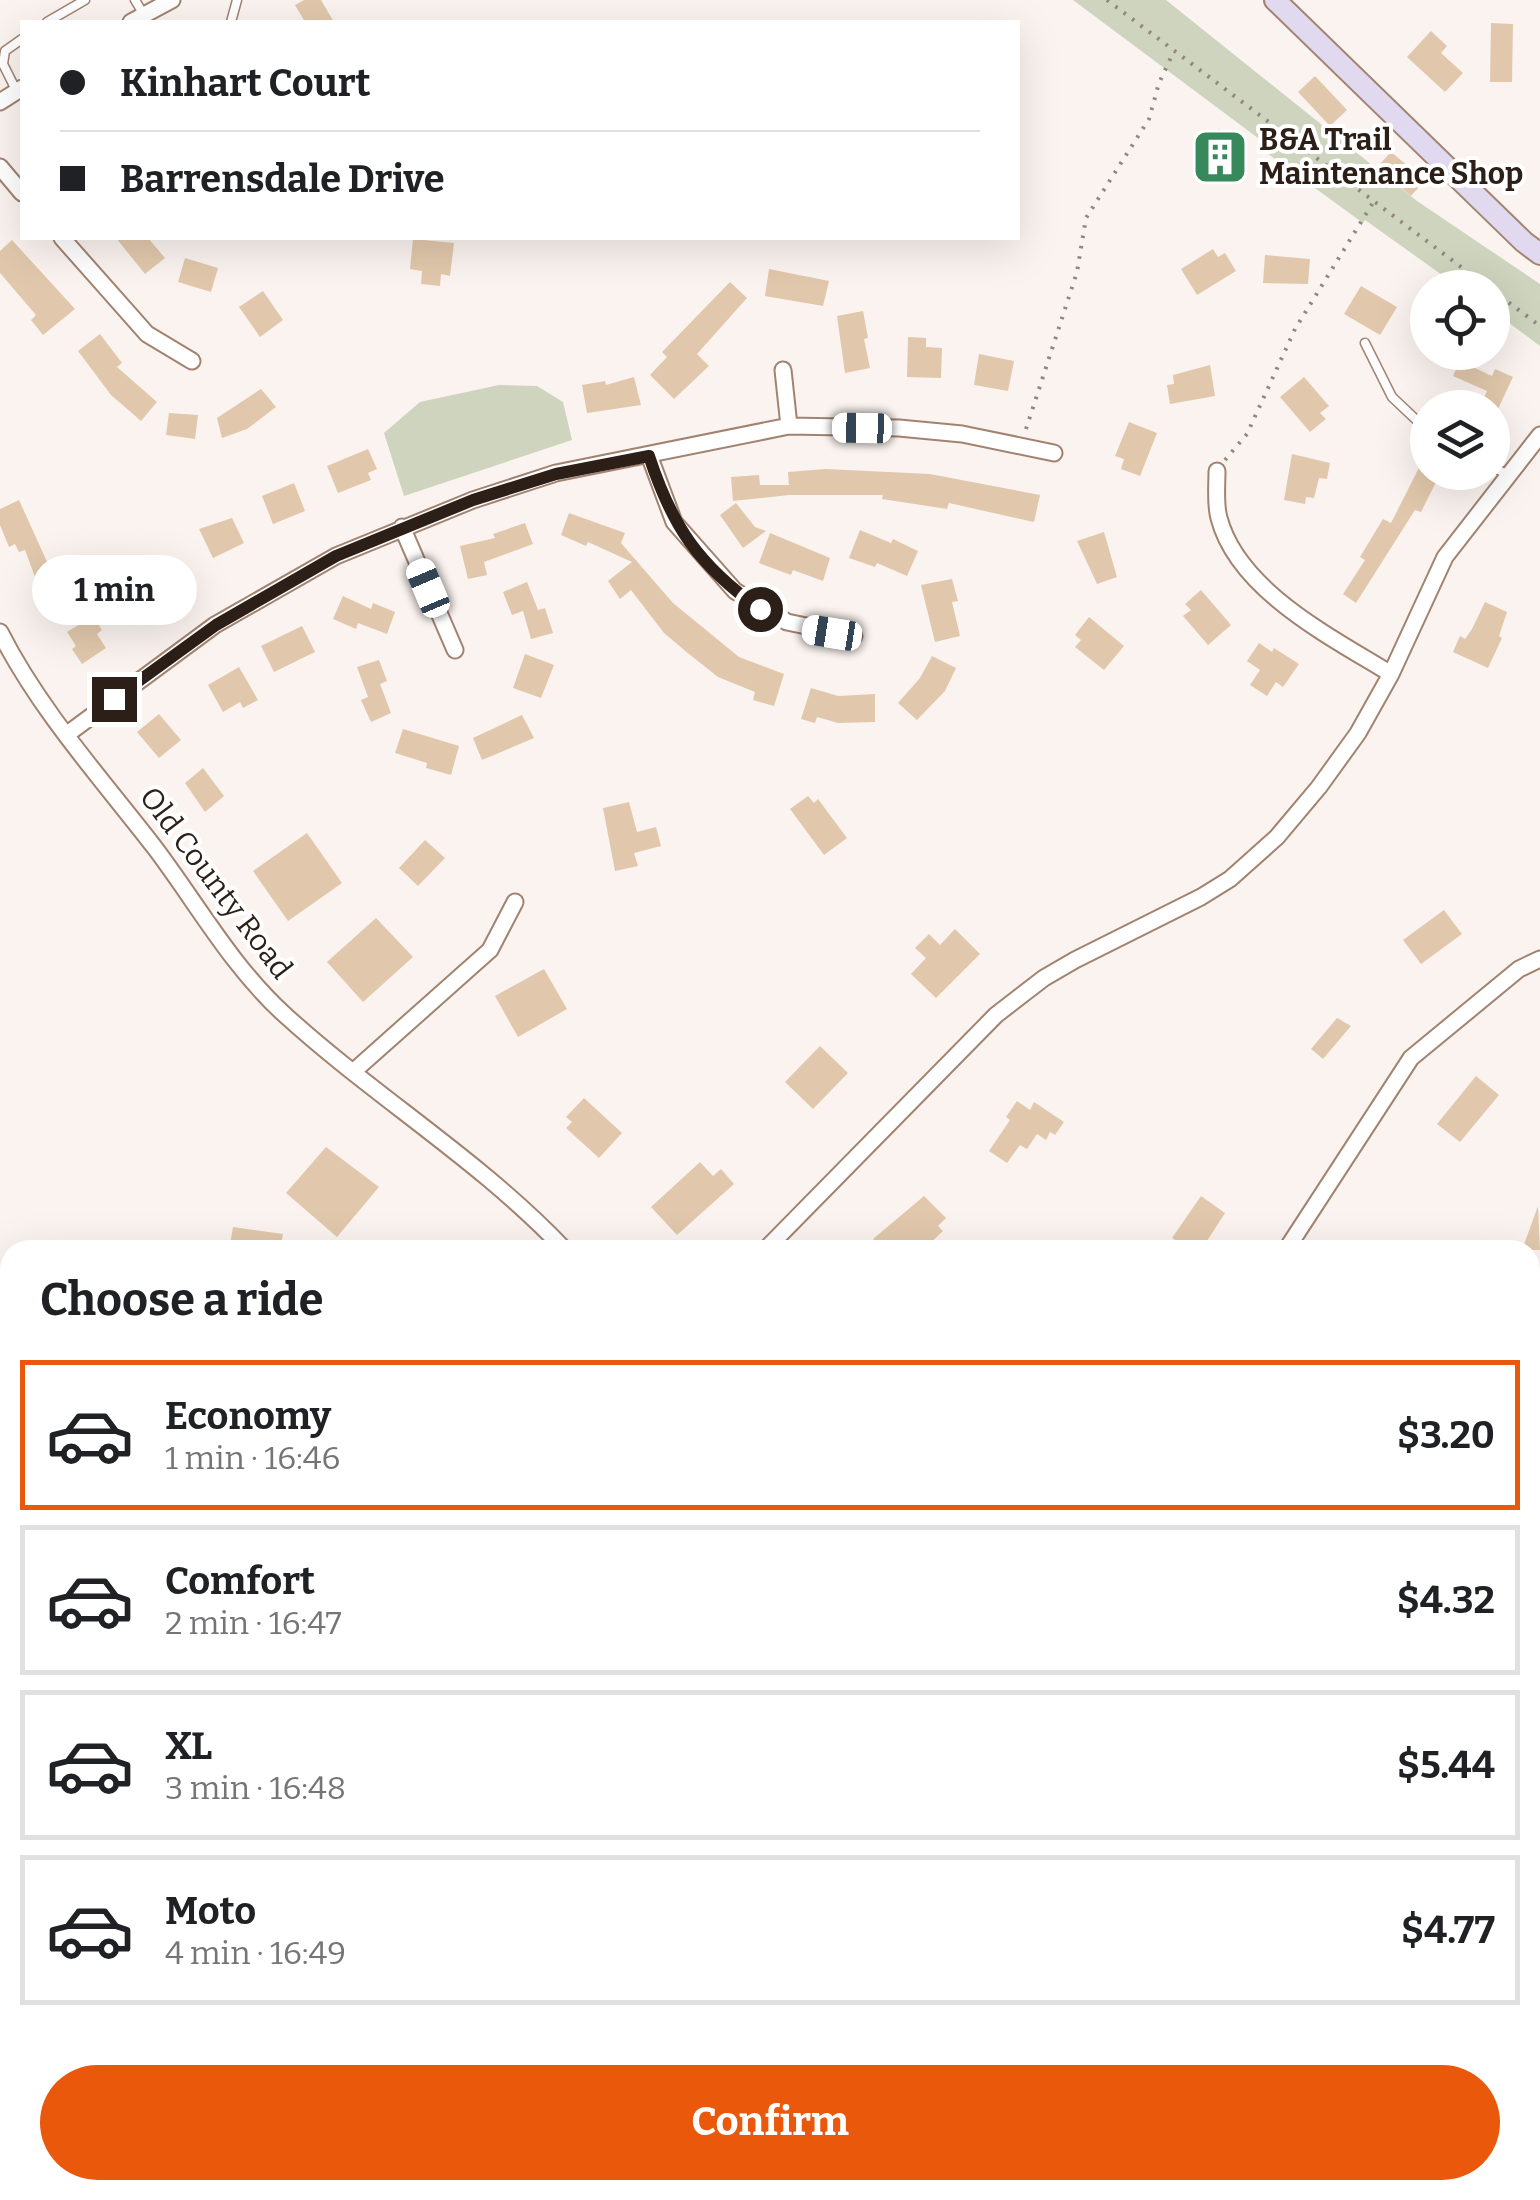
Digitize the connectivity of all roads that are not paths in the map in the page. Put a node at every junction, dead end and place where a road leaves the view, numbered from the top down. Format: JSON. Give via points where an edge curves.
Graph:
{"nodes":[{"id":1,"x":84,"y":0,"type":"edge"},
{"id":2,"x":135,"y":0,"type":"edge"},
{"id":3,"x":172,"y":0,"type":"edge"},
{"id":4,"x":1275,"y":0,"type":"edge"},
{"id":5,"x":137,"y":19,"type":"edge"},
{"id":6,"x":50,"y":20,"type":"edge"},
{"id":7,"x":20,"y":40,"type":"edge"},
{"id":8,"x":20,"y":90,"type":"edge"},
{"id":9,"x":0,"y":102,"type":"edge"},
{"id":10,"x":0,"y":167,"type":"edge"},
{"id":11,"x":20,"y":191,"type":"edge"},
{"id":12,"x":64,"y":240,"type":"edge"},
{"id":13,"x":1540,"y":254,"type":"edge"},
{"id":14,"x":1365,"y":343,"type":"dead end"},
{"id":15,"x":192,"y":360,"type":"dead end"},
{"id":16,"x":783,"y":370,"type":"dead end"},
{"id":17,"x":1410,"y":414,"type":"edge"},
{"id":18,"x":789,"y":426,"type":"junction"},
{"id":19,"x":1540,"y":436,"type":"edge"},
{"id":20,"x":1054,"y":453,"type":"dead end"},
{"id":21,"x":649,"y":456,"type":"junction"},
{"id":22,"x":1217,"y":471,"type":"road end"},
{"id":23,"x":1510,"y":474,"type":"edge"},
{"id":24,"x":1497,"y":490,"type":"edge"},
{"id":25,"x":402,"y":527,"type":"junction"},
{"id":26,"x":0,"y":632,"type":"edge"},
{"id":27,"x":854,"y":636,"type":"dead end"},
{"id":28,"x":455,"y":650,"type":"dead end"},
{"id":29,"x":1391,"y":674,"type":"junction"},
{"id":30,"x":66,"y":735,"type":"junction"},
{"id":31,"x":515,"y":902,"type":"dead end"},
{"id":32,"x":1540,"y":959,"type":"edge"},
{"id":33,"x":354,"y":1071,"type":"junction"},
{"id":34,"x":553,"y":1240,"type":"edge"},
{"id":35,"x":775,"y":1240,"type":"edge"},
{"id":36,"x":1293,"y":1240,"type":"edge"}],
"edges":[{"from":1,"to":6,"type":"lane"},
{"from":2,"to":5,"type":"lane"},
{"from":3,"to":5,"type":"street"},
{"from":4,"to":13,"type":"street"},
{"from":7,"to":8,"type":"lane","via":[[5,51],[3,64]]},
{"from":8,"to":9,"type":"street"},
{"from":10,"to":11,"type":"street"},
{"from":12,"to":15,"type":"street","via":[[147,334]]},
{"from":14,"to":17,"type":"lane","via":[[1392,397]]},
{"from":16,"to":18,"type":"street"},
{"from":18,"to":20,"type":"street","via":[[962,434]]},
{"from":18,"to":21,"type":"street"},
{"from":19,"to":23,"type":"street"},
{"from":21,"to":25,"type":"street","via":[[556,474]]},
{"from":21,"to":27,"type":"street","via":[[674,522],[735,592],[787,622]]},
{"from":22,"to":29,"type":"street","via":[[1225,534],[1272,596]]},
{"from":24,"to":29,"type":"street","via":[[1445,557]]},
{"from":25,"to":28,"type":"street"},
{"from":25,"to":30,"type":"street","via":[[336,556],[216,625]]},
{"from":26,"to":30,"type":"street","name":"Old County Road"},
{"from":29,"to":35,"type":"street","via":[[1319,787],[1257,856],[1201,896],[1044,978],[996,1014]]},
{"from":30,"to":33,"type":"street","name":"Old County Road","via":[[254,984]]},
{"from":31,"to":33,"type":"street","via":[[490,950]]},
{"from":32,"to":36,"type":"street","via":[[1411,1058]]},
{"from":33,"to":34,"type":"street","name":"Old County Road"}]}
